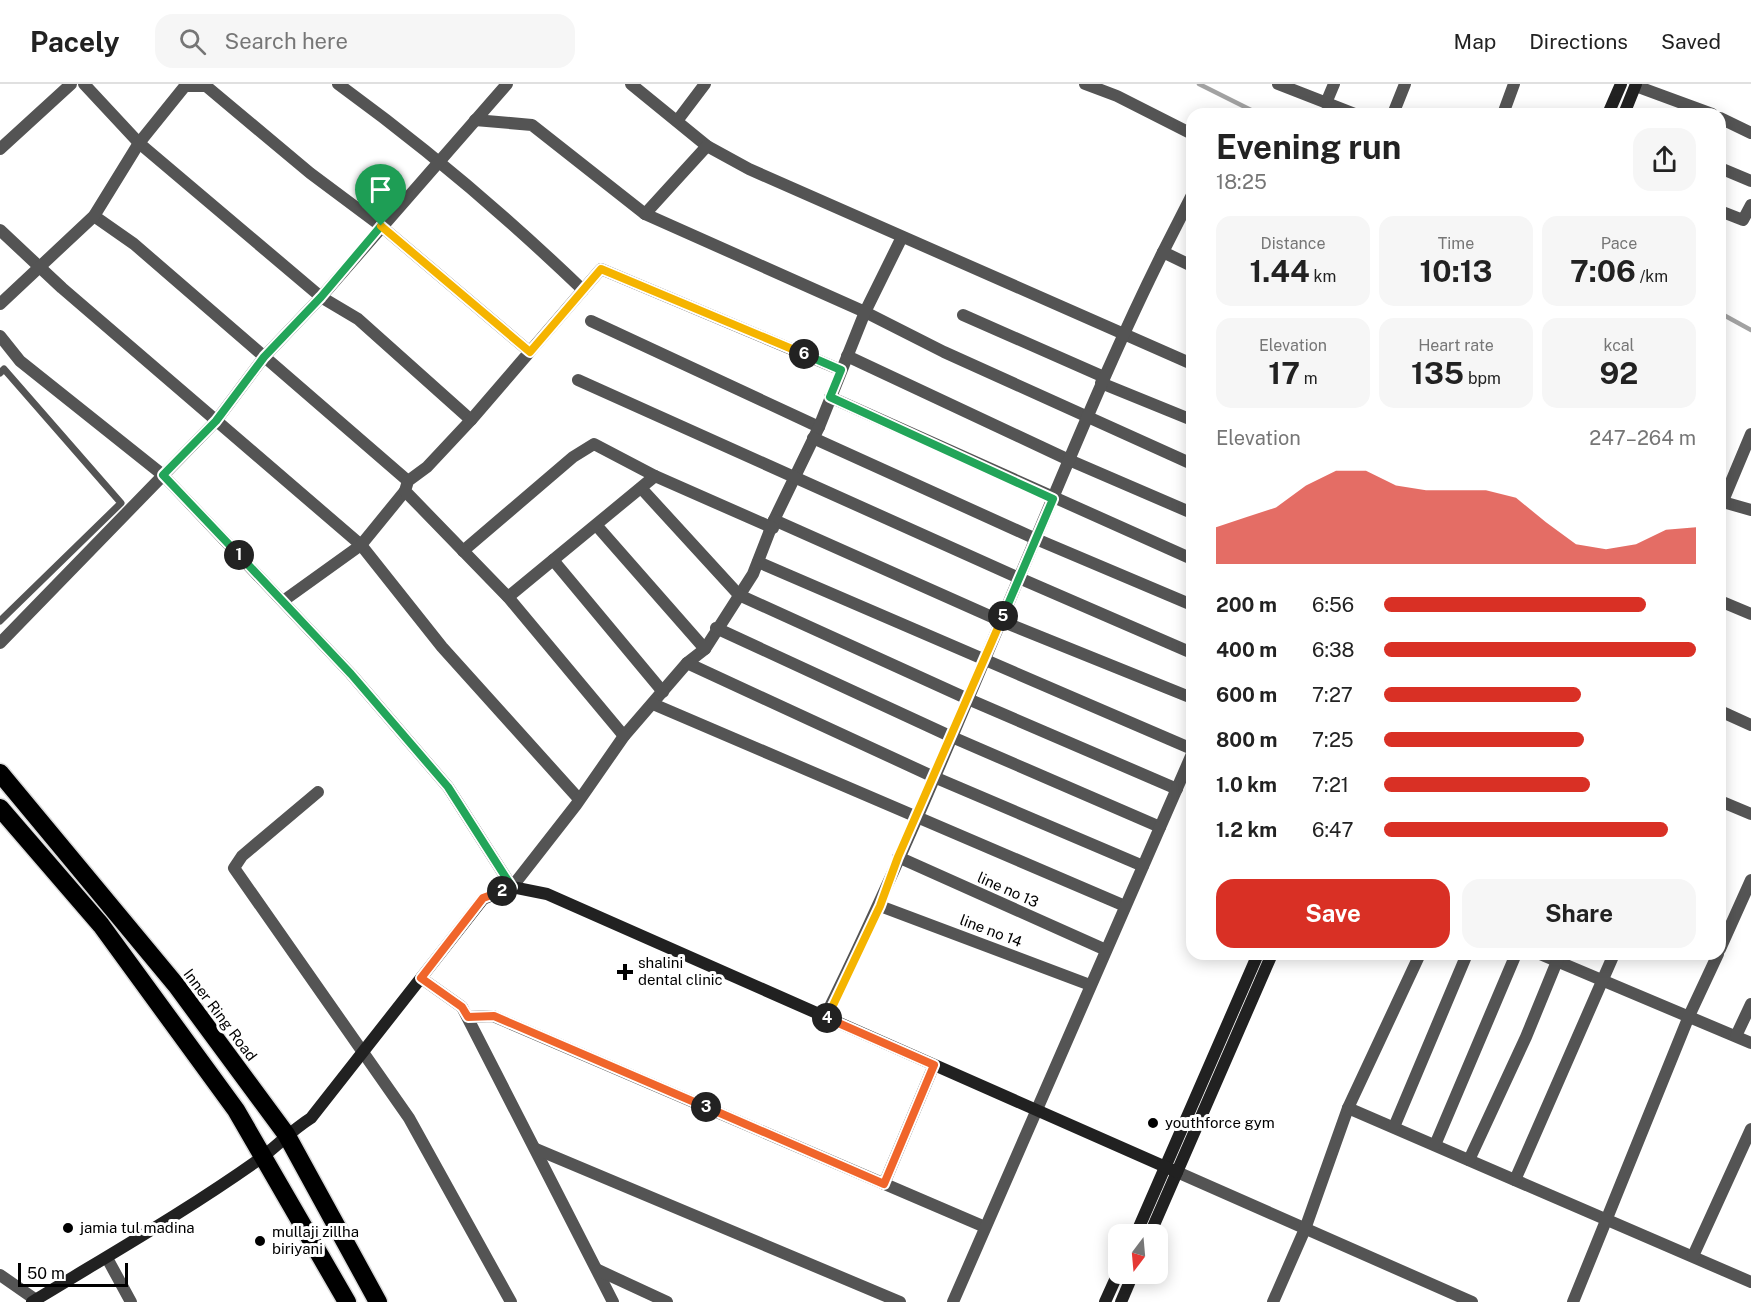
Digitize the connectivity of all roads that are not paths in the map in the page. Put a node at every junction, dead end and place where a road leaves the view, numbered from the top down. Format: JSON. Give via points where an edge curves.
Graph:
{"nodes":[{"id":1,"x":71,"y":84,"type":"edge"},
{"id":2,"x":84,"y":84,"type":"edge"},
{"id":3,"x":338,"y":84,"type":"edge"},
{"id":4,"x":507,"y":84,"type":"edge"},
{"id":5,"x":631,"y":84,"type":"edge"},
{"id":6,"x":705,"y":84,"type":"edge"},
{"id":7,"x":1085,"y":84,"type":"edge"},
{"id":8,"x":1278,"y":84,"type":"edge"},
{"id":9,"x":1334,"y":84,"type":"edge"},
{"id":10,"x":1405,"y":84,"type":"edge"},
{"id":11,"x":1514,"y":84,"type":"edge"},
{"id":12,"x":1621,"y":84,"type":"edge"},
{"id":13,"x":1636,"y":85,"type":"edge"},
{"id":14,"x":1326,"y":103,"type":"junction"},
{"id":15,"x":1339,"y":108,"type":"edge"},
{"id":16,"x":1395,"y":108,"type":"edge"},
{"id":17,"x":1505,"y":108,"type":"edge"},
{"id":18,"x":1611,"y":108,"type":"edge"},
{"id":19,"x":1626,"y":108,"type":"edge"},
{"id":20,"x":1696,"y":108,"type":"edge"},
{"id":21,"x":475,"y":120,"type":"junction"},
{"id":22,"x":677,"y":121,"type":"junction"},
{"id":23,"x":1726,"y":121,"type":"edge"},
{"id":24,"x":1186,"y":131,"type":"edge"},
{"id":25,"x":1751,"y":133,"type":"edge"},
{"id":26,"x":139,"y":143,"type":"junction"},
{"id":27,"x":707,"y":146,"type":"junction"},
{"id":28,"x":0,"y":149,"type":"edge"},
{"id":29,"x":439,"y":161,"type":"junction"},
{"id":30,"x":1726,"y":171,"type":"edge"},
{"id":31,"x":1751,"y":182,"type":"edge"},
{"id":32,"x":1751,"y":204,"type":"edge"},
{"id":33,"x":1186,"y":212,"type":"edge"},
{"id":34,"x":1726,"y":213,"type":"edge"},
{"id":35,"x":645,"y":214,"type":"junction"},
{"id":36,"x":94,"y":216,"type":"junction"},
{"id":37,"x":381,"y":226,"type":"junction"},
{"id":38,"x":0,"y":230,"type":"edge"},
{"id":39,"x":902,"y":237,"type":"junction"},
{"id":40,"x":1163,"y":252,"type":"junction"},
{"id":41,"x":1186,"y":263,"type":"edge"},
{"id":42,"x":40,"y":268,"type":"junction"},
{"id":43,"x":583,"y":290,"type":"junction"},
{"id":44,"x":321,"y":297,"type":"junction"},
{"id":45,"x":0,"y":304,"type":"edge"},
{"id":46,"x":865,"y":312,"type":"junction"},
{"id":47,"x":963,"y":315,"type":"dead end"},
{"id":48,"x":591,"y":321,"type":"dead end"},
{"id":49,"x":1122,"y":334,"type":"junction"},
{"id":50,"x":0,"y":336,"type":"edge"},
{"id":51,"x":530,"y":352,"type":"junction"},
{"id":52,"x":847,"y":356,"type":"junction"},
{"id":53,"x":264,"y":357,"type":"junction"},
{"id":54,"x":1186,"y":361,"type":"edge"},
{"id":55,"x":841,"y":370,"type":"junction"},
{"id":56,"x":0,"y":373,"type":"edge"},
{"id":57,"x":578,"y":380,"type":"dead end"},
{"id":58,"x":1103,"y":380,"type":"junction"},
{"id":59,"x":830,"y":397,"type":"junction"},
{"id":60,"x":1186,"y":417,"type":"edge"},
{"id":61,"x":1087,"y":418,"type":"junction"},
{"id":62,"x":471,"y":420,"type":"junction"},
{"id":63,"x":216,"y":421,"type":"junction"},
{"id":64,"x":816,"y":432,"type":"junction"},
{"id":65,"x":1751,"y":434,"type":"edge"},
{"id":66,"x":1069,"y":460,"type":"junction"},
{"id":67,"x":1186,"y":461,"type":"edge"},
{"id":68,"x":163,"y":475,"type":"junction"},
{"id":69,"x":655,"y":476,"type":"junction"},
{"id":70,"x":796,"y":476,"type":"junction"},
{"id":71,"x":406,"y":486,"type":"junction"},
{"id":72,"x":641,"y":488,"type":"junction"},
{"id":73,"x":1726,"y":495,"type":"edge"},
{"id":74,"x":1053,"y":499,"type":"junction"},
{"id":75,"x":1726,"y":506,"type":"edge"},
{"id":76,"x":1186,"y":510,"type":"edge"},
{"id":77,"x":1751,"y":510,"type":"edge"},
{"id":78,"x":773,"y":524,"type":"junction"},
{"id":79,"x":597,"y":526,"type":"junction"},
{"id":80,"x":1035,"y":539,"type":"junction"},
{"id":81,"x":361,"y":545,"type":"junction"},
{"id":82,"x":463,"y":551,"type":"junction"},
{"id":83,"x":1186,"y":556,"type":"edge"},
{"id":84,"x":553,"y":560,"type":"junction"},
{"id":85,"x":758,"y":561,"type":"junction"},
{"id":86,"x":1019,"y":578,"type":"junction"},
{"id":87,"x":739,"y":596,"type":"junction"},
{"id":88,"x":508,"y":597,"type":"junction"},
{"id":89,"x":283,"y":601,"type":"junction"},
{"id":90,"x":1186,"y":602,"type":"edge"},
{"id":91,"x":1726,"y":604,"type":"edge"},
{"id":92,"x":1751,"y":614,"type":"edge"},
{"id":93,"x":0,"y":621,"type":"edge"},
{"id":94,"x":1001,"y":621,"type":"junction"},
{"id":95,"x":716,"y":627,"type":"junction"},
{"id":96,"x":0,"y":643,"type":"edge"},
{"id":97,"x":705,"y":649,"type":"junction"},
{"id":98,"x":1186,"y":650,"type":"edge"},
{"id":99,"x":984,"y":661,"type":"junction"},
{"id":100,"x":687,"y":663,"type":"junction"},
{"id":101,"x":663,"y":692,"type":"junction"},
{"id":102,"x":1186,"y":697,"type":"edge"},
{"id":103,"x":968,"y":699,"type":"junction"},
{"id":104,"x":653,"y":704,"type":"junction"},
{"id":105,"x":1726,"y":714,"type":"edge"},
{"id":106,"x":1751,"y":725,"type":"edge"},
{"id":107,"x":624,"y":736,"type":"junction"},
{"id":108,"x":952,"y":737,"type":"junction"},
{"id":109,"x":1186,"y":746,"type":"edge"},
{"id":110,"x":1186,"y":768,"type":"edge"},
{"id":111,"x":0,"y":773,"type":"edge"},
{"id":112,"x":934,"y":777,"type":"junction"},
{"id":113,"x":1177,"y":789,"type":"junction"},
{"id":114,"x":318,"y":792,"type":"dead end"},
{"id":115,"x":578,"y":798,"type":"junction"},
{"id":116,"x":1726,"y":804,"type":"edge"},
{"id":117,"x":0,"y":808,"type":"edge"},
{"id":118,"x":1751,"y":814,"type":"edge"},
{"id":119,"x":916,"y":817,"type":"junction"},
{"id":120,"x":1160,"y":827,"type":"junction"},
{"id":121,"x":898,"y":857,"type":"junction"},
{"id":122,"x":1143,"y":866,"type":"junction"},
{"id":123,"x":1751,"y":880,"type":"edge"},
{"id":124,"x":512,"y":887,"type":"junction"},
{"id":125,"x":880,"y":906,"type":"junction"},
{"id":126,"x":1125,"y":906,"type":"junction"},
{"id":127,"x":1726,"y":936,"type":"edge"},
{"id":128,"x":1106,"y":950,"type":"junction"},
{"id":129,"x":1256,"y":960,"type":"edge"},
{"id":130,"x":1269,"y":960,"type":"edge"},
{"id":131,"x":1417,"y":960,"type":"edge"},
{"id":132,"x":1464,"y":960,"type":"edge"},
{"id":133,"x":1513,"y":960,"type":"edge"},
{"id":134,"x":1557,"y":960,"type":"edge"},
{"id":135,"x":1562,"y":960,"type":"edge"},
{"id":136,"x":1611,"y":960,"type":"edge"},
{"id":137,"x":1715,"y":960,"type":"edge"},
{"id":138,"x":421,"y":978,"type":"junction"},
{"id":139,"x":1603,"y":980,"type":"junction"},
{"id":140,"x":1090,"y":985,"type":"junction"},
{"id":141,"x":1751,"y":1004,"type":"edge"},
{"id":142,"x":1689,"y":1016,"type":"junction"},
{"id":143,"x":468,"y":1017,"type":"junction"},
{"id":144,"x":825,"y":1017,"type":"junction"},
{"id":145,"x":1736,"y":1036,"type":"junction"},
{"id":146,"x":1751,"y":1043,"type":"edge"},
{"id":147,"x":363,"y":1050,"type":"junction"},
{"id":148,"x":934,"y":1065,"type":"junction"},
{"id":149,"x":1348,"y":1107,"type":"junction"},
{"id":150,"x":1035,"y":1109,"type":"junction"},
{"id":151,"x":1394,"y":1127,"type":"junction"},
{"id":152,"x":1751,"y":1129,"type":"edge"},
{"id":153,"x":286,"y":1134,"type":"junction"},
{"id":154,"x":1435,"y":1145,"type":"junction"},
{"id":155,"x":536,"y":1149,"type":"junction"},
{"id":156,"x":263,"y":1156,"type":"junction"},
{"id":157,"x":1469,"y":1160,"type":"junction"},
{"id":158,"x":1171,"y":1170,"type":"junction"},
{"id":159,"x":1515,"y":1180,"type":"junction"},
{"id":160,"x":884,"y":1184,"type":"junction"},
{"id":161,"x":1607,"y":1220,"type":"junction"},
{"id":162,"x":1141,"y":1224,"type":"edge"},
{"id":163,"x":1153,"y":1224,"type":"edge"},
{"id":164,"x":985,"y":1227,"type":"junction"},
{"id":165,"x":1305,"y":1229,"type":"junction"},
{"id":166,"x":1693,"y":1256,"type":"junction"},
{"id":167,"x":107,"y":1258,"type":"junction"},
{"id":168,"x":598,"y":1270,"type":"junction"},
{"id":169,"x":0,"y":1275,"type":"edge"},
{"id":170,"x":1751,"y":1282,"type":"edge"},
{"id":171,"x":1113,"y":1284,"type":"edge"},
{"id":172,"x":1128,"y":1284,"type":"edge"},
{"id":173,"x":34,"y":1301,"type":"edge"},
{"id":174,"x":131,"y":1302,"type":"edge"},
{"id":175,"x":347,"y":1302,"type":"edge"},
{"id":176,"x":378,"y":1302,"type":"edge"},
{"id":177,"x":511,"y":1302,"type":"edge"},
{"id":178,"x":613,"y":1302,"type":"edge"},
{"id":179,"x":667,"y":1302,"type":"edge"},
{"id":180,"x":900,"y":1302,"type":"edge"},
{"id":181,"x":953,"y":1302,"type":"edge"},
{"id":182,"x":1105,"y":1302,"type":"edge"},
{"id":183,"x":1120,"y":1302,"type":"edge"},
{"id":184,"x":1273,"y":1302,"type":"edge"},
{"id":185,"x":1472,"y":1302,"type":"edge"},
{"id":186,"x":1573,"y":1302,"type":"edge"}],
"edges":[{"from":1,"to":28,"type":"street"},
{"from":2,"to":26,"type":"street"},
{"from":3,"to":29,"type":"street"},
{"from":4,"to":21,"type":"street"},
{"from":5,"to":22,"type":"street"},
{"from":6,"to":22,"type":"street"},
{"from":7,"to":24,"type":"street"},
{"from":8,"to":14,"type":"street"},
{"from":9,"to":14,"type":"street"},
{"from":10,"to":16,"type":"street"},
{"from":11,"to":17,"type":"street"},
{"from":12,"to":18,"type":"street"},
{"from":13,"to":19,"type":"street"},
{"from":13,"to":20,"type":"street"},
{"from":14,"to":15,"type":"street"},
{"from":21,"to":29,"type":"street"},
{"from":21,"to":35,"type":"street","via":[[532,125]]},
{"from":22,"to":27,"type":"street"},
{"from":23,"to":25,"type":"street"},
{"from":26,"to":36,"type":"street"},
{"from":26,"to":37,"type":"street","via":[[185,86],[206,86]]},
{"from":26,"to":44,"type":"street"},
{"from":27,"to":35,"type":"street"},
{"from":27,"to":39,"type":"street","via":[[749,169]]},
{"from":29,"to":37,"type":"street"},
{"from":29,"to":43,"type":"street","via":[[514,224]]},
{"from":30,"to":31,"type":"street"},
{"from":32,"to":34,"type":"street","via":[[1743,220]]},
{"from":33,"to":40,"type":"street"},
{"from":35,"to":46,"type":"street"},
{"from":36,"to":42,"type":"street"},
{"from":36,"to":53,"type":"street","via":[[134,244]]},
{"from":37,"to":44,"type":"street"},
{"from":37,"to":51,"type":"street"},
{"from":38,"to":42,"type":"street"},
{"from":39,"to":46,"type":"street"},
{"from":39,"to":49,"type":"street"},
{"from":40,"to":41,"type":"street"},
{"from":40,"to":49,"type":"street"},
{"from":42,"to":45,"type":"street"},
{"from":42,"to":63,"type":"street"},
{"from":43,"to":51,"type":"street"},
{"from":43,"to":55,"type":"street","via":[[601,269]]},
{"from":44,"to":53,"type":"street"},
{"from":44,"to":62,"type":"street","via":[[358,319]]},
{"from":46,"to":52,"type":"street"},
{"from":46,"to":61,"type":"street"},
{"from":47,"to":58,"type":"street"},
{"from":48,"to":64,"type":"street"},
{"from":49,"to":54,"type":"street"},
{"from":49,"to":58,"type":"street"},
{"from":50,"to":68,"type":"street","via":[[20,361]]},
{"from":51,"to":62,"type":"street"},
{"from":52,"to":55,"type":"street"},
{"from":52,"to":66,"type":"street"},
{"from":53,"to":63,"type":"street"},
{"from":53,"to":71,"type":"street"},
{"from":55,"to":59,"type":"street"},
{"from":56,"to":93,"type":"lane","via":[[4,369],[122,503]]},
{"from":57,"to":70,"type":"street"},
{"from":58,"to":60,"type":"street"},
{"from":58,"to":61,"type":"street"},
{"from":59,"to":64,"type":"street"},
{"from":59,"to":74,"type":"street"},
{"from":61,"to":66,"type":"street"},
{"from":61,"to":67,"type":"street"},
{"from":62,"to":71,"type":"street"},
{"from":63,"to":68,"type":"street"},
{"from":63,"to":81,"type":"street"},
{"from":64,"to":70,"type":"street"},
{"from":64,"to":80,"type":"street"},
{"from":65,"to":73,"type":"street"},
{"from":66,"to":74,"type":"street"},
{"from":66,"to":76,"type":"street"},
{"from":68,"to":89,"type":"street"},
{"from":68,"to":96,"type":"street"},
{"from":69,"to":72,"type":"street"},
{"from":69,"to":78,"type":"street"},
{"from":69,"to":82,"type":"street","via":[[594,444],[573,457]]},
{"from":70,"to":78,"type":"street"},
{"from":70,"to":86,"type":"street"},
{"from":71,"to":81,"type":"street"},
{"from":71,"to":82,"type":"street"},
{"from":72,"to":79,"type":"street"},
{"from":72,"to":87,"type":"street"},
{"from":74,"to":80,"type":"street"},
{"from":74,"to":83,"type":"street"},
{"from":75,"to":77,"type":"street"},
{"from":78,"to":85,"type":"street"},
{"from":78,"to":94,"type":"street"},
{"from":79,"to":84,"type":"street"},
{"from":79,"to":97,"type":"street"},
{"from":80,"to":86,"type":"street"},
{"from":80,"to":90,"type":"street"},
{"from":81,"to":89,"type":"street"},
{"from":81,"to":115,"type":"street","via":[[442,647]]},
{"from":82,"to":88,"type":"street"},
{"from":84,"to":88,"type":"street"},
{"from":84,"to":101,"type":"street"},
{"from":85,"to":87,"type":"street"},
{"from":85,"to":99,"type":"street"},
{"from":86,"to":94,"type":"street"},
{"from":86,"to":98,"type":"street"},
{"from":87,"to":95,"type":"street"},
{"from":87,"to":103,"type":"street"},
{"from":88,"to":107,"type":"street"},
{"from":89,"to":124,"type":"street","via":[[448,787]]},
{"from":91,"to":92,"type":"street"},
{"from":94,"to":99,"type":"street"},
{"from":94,"to":102,"type":"street"},
{"from":95,"to":97,"type":"street"},
{"from":95,"to":108,"type":"street"},
{"from":97,"to":100,"type":"street"},
{"from":99,"to":103,"type":"street"},
{"from":99,"to":109,"type":"street"},
{"from":100,"to":101,"type":"street"},
{"from":100,"to":112,"type":"street"},
{"from":101,"to":104,"type":"street"},
{"from":103,"to":108,"type":"street"},
{"from":103,"to":113,"type":"street"},
{"from":104,"to":107,"type":"street"},
{"from":104,"to":119,"type":"street"},
{"from":105,"to":106,"type":"street"},
{"from":107,"to":115,"type":"street"},
{"from":108,"to":112,"type":"street"},
{"from":108,"to":120,"type":"street"},
{"from":110,"to":113,"type":"street"},
{"from":111,"to":153,"type":"highway","name":"Inner Ring Road","via":[[176,985]]},
{"from":112,"to":119,"type":"street"},
{"from":112,"to":122,"type":"street"},
{"from":113,"to":120,"type":"street"},
{"from":114,"to":147,"type":"street","via":[[242,856],[234,868]]},
{"from":115,"to":124,"type":"street"},
{"from":116,"to":118,"type":"street"},
{"from":117,"to":156,"type":"highway","via":[[101,925],[236,1110]]},
{"from":119,"to":121,"type":"street"},
{"from":119,"to":126,"type":"street"},
{"from":120,"to":122,"type":"street"},
{"from":121,"to":125,"type":"street"},
{"from":121,"to":128,"type":"street","name":"line no 13"},
{"from":122,"to":126,"type":"street"},
{"from":123,"to":127,"type":"street"},
{"from":124,"to":138,"type":"street","via":[[483,898]]},
{"from":124,"to":144,"type":"street","via":[[547,894]]},
{"from":125,"to":140,"type":"street","name":"line no 14"},
{"from":125,"to":144,"type":"street"},
{"from":126,"to":128,"type":"street"},
{"from":128,"to":140,"type":"street"},
{"from":129,"to":158,"type":"street"},
{"from":130,"to":158,"type":"street"},
{"from":131,"to":149,"type":"street"},
{"from":132,"to":151,"type":"street"},
{"from":133,"to":154,"type":"street"},
{"from":134,"to":157,"type":"street"},
{"from":135,"to":139,"type":"street"},
{"from":136,"to":139,"type":"street"},
{"from":137,"to":142,"type":"street"},
{"from":138,"to":143,"type":"street","via":[[462,1007]]},
{"from":138,"to":147,"type":"street"},
{"from":139,"to":142,"type":"street"},
{"from":139,"to":159,"type":"street"},
{"from":140,"to":150,"type":"street"},
{"from":141,"to":145,"type":"street"},
{"from":142,"to":145,"type":"street"},
{"from":142,"to":161,"type":"street"},
{"from":143,"to":155,"type":"street"},
{"from":143,"to":160,"type":"street","via":[[494,1016]]},
{"from":144,"to":148,"type":"street"},
{"from":145,"to":146,"type":"street"},
{"from":147,"to":153,"type":"street","via":[[310,1118]]},
{"from":147,"to":177,"type":"street","via":[[409,1118]]},
{"from":148,"to":150,"type":"street"},
{"from":148,"to":160,"type":"street"},
{"from":149,"to":151,"type":"street"},
{"from":149,"to":165,"type":"street"},
{"from":150,"to":158,"type":"street"},
{"from":150,"to":164,"type":"street"},
{"from":151,"to":154,"type":"street"},
{"from":152,"to":166,"type":"street"},
{"from":153,"to":156,"type":"street"},
{"from":153,"to":176,"type":"highway","name":"Inner Ring Road"},
{"from":154,"to":157,"type":"street"},
{"from":155,"to":168,"type":"street"},
{"from":155,"to":180,"type":"street"},
{"from":156,"to":167,"type":"street"},
{"from":156,"to":175,"type":"highway"},
{"from":157,"to":159,"type":"street"},
{"from":158,"to":162,"type":"street"},
{"from":158,"to":163,"type":"street"},
{"from":158,"to":165,"type":"street"},
{"from":159,"to":161,"type":"street"},
{"from":160,"to":164,"type":"street"},
{"from":161,"to":166,"type":"street"},
{"from":161,"to":186,"type":"street"},
{"from":164,"to":181,"type":"street"},
{"from":165,"to":184,"type":"street"},
{"from":165,"to":185,"type":"street"},
{"from":166,"to":170,"type":"street"},
{"from":167,"to":173,"type":"street"},
{"from":167,"to":174,"type":"street"},
{"from":168,"to":178,"type":"street"},
{"from":168,"to":179,"type":"street"},
{"from":169,"to":173,"type":"street"},
{"from":171,"to":182,"type":"street"},
{"from":172,"to":183,"type":"street"}]}
